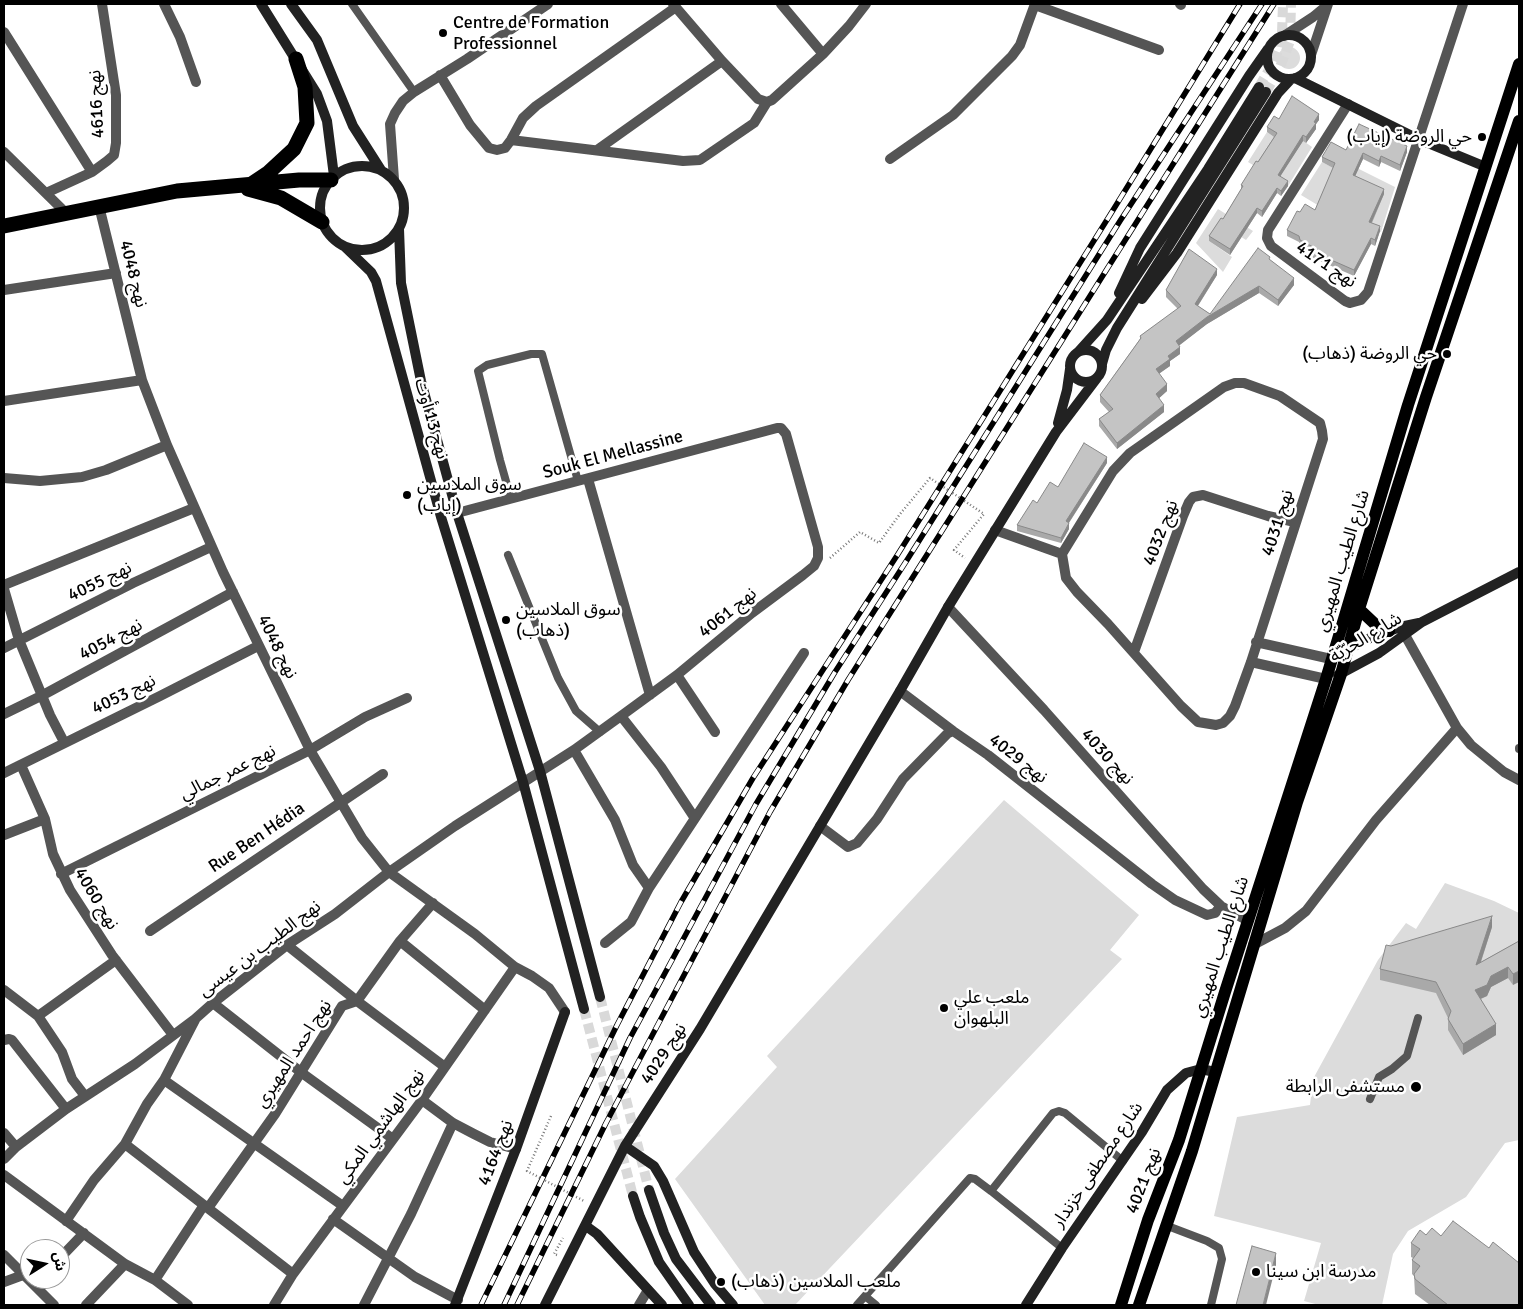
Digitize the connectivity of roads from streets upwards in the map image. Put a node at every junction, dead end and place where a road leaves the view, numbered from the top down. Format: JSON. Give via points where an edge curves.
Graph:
{"nodes":[{"id":1,"x":102,"y":4,"type":"edge"},
{"id":2,"x":164,"y":4,"type":"edge"},
{"id":3,"x":261,"y":4,"type":"edge"},
{"id":4,"x":291,"y":4,"type":"edge"},
{"id":5,"x":548,"y":4,"type":"edge"},
{"id":6,"x":781,"y":4,"type":"edge"},
{"id":7,"x":866,"y":4,"type":"edge"},
{"id":8,"x":1035,"y":4,"type":"edge"},
{"id":9,"x":1463,"y":4,"type":"edge"},
{"id":10,"x":675,"y":5,"type":"edge"},
{"id":11,"x":1327,"y":5,"type":"edge"},
{"id":12,"x":4,"y":32,"type":"edge"},
{"id":13,"x":1284,"y":36,"type":"junction"},
{"id":14,"x":1268,"y":49,"type":"junction"},
{"id":15,"x":1160,"y":50,"type":"dead end"},
{"id":16,"x":823,"y":54,"type":"junction"},
{"id":17,"x":296,"y":59,"type":"junction"},
{"id":18,"x":1310,"y":59,"type":"junction"},
{"id":19,"x":722,"y":60,"type":"junction"},
{"id":20,"x":1519,"y":64,"type":"edge"},
{"id":21,"x":440,"y":75,"type":"junction"},
{"id":22,"x":1293,"y":78,"type":"junction"},
{"id":23,"x":196,"y":82,"type":"dead end"},
{"id":24,"x":1316,"y":88,"type":"junction"},
{"id":25,"x":770,"y":101,"type":"junction"},
{"id":26,"x":1348,"y":104,"type":"junction"},
{"id":27,"x":1519,"y":121,"type":"edge"},
{"id":28,"x":1418,"y":139,"type":"junction"},
{"id":29,"x":511,"y":140,"type":"junction"},
{"id":30,"x":596,"y":150,"type":"junction"},
{"id":31,"x":4,"y":152,"type":"edge"},
{"id":32,"x":890,"y":159,"type":"dead end"},
{"id":33,"x":1486,"y":167,"type":"junction"},
{"id":34,"x":381,"y":170,"type":"junction"},
{"id":35,"x":92,"y":172,"type":"junction"},
{"id":36,"x":332,"y":178,"type":"junction"},
{"id":37,"x":394,"y":179,"type":"junction"},
{"id":38,"x":243,"y":186,"type":"junction"},
{"id":39,"x":46,"y":193,"type":"junction"},
{"id":40,"x":99,"y":206,"type":"junction"},
{"id":41,"x":65,"y":212,"type":"junction"},
{"id":42,"x":322,"y":222,"type":"junction"},
{"id":43,"x":4,"y":226,"type":"edge"},
{"id":44,"x":399,"y":229,"type":"junction"},
{"id":45,"x":345,"y":247,"type":"junction"},
{"id":46,"x":116,"y":273,"type":"junction"},
{"id":47,"x":4,"y":290,"type":"edge"},
{"id":48,"x":1107,"y":320,"type":"junction"},
{"id":49,"x":1110,"y":339,"type":"junction"},
{"id":50,"x":1079,"y":351,"type":"junction"},
{"id":51,"x":1102,"y":364,"type":"junction"},
{"id":52,"x":1070,"y":366,"type":"junction"},
{"id":53,"x":1097,"y":378,"type":"junction"},
{"id":54,"x":142,"y":380,"type":"junction"},
{"id":55,"x":4,"y":401,"type":"edge"},
{"id":56,"x":1056,"y":432,"type":"junction"},
{"id":57,"x":167,"y":445,"type":"junction"},
{"id":58,"x":4,"y":478,"type":"edge"},
{"id":59,"x":583,"y":480,"type":"junction"},
{"id":60,"x":194,"y":508,"type":"junction"},
{"id":61,"x":457,"y":513,"type":"junction"},
{"id":62,"x":1295,"y":522,"type":"junction"},
{"id":63,"x":995,"y":530,"type":"junction"},
{"id":64,"x":211,"y":546,"type":"junction"},
{"id":65,"x":1062,"y":554,"type":"junction"},
{"id":66,"x":818,"y":558,"type":"joint"},
{"id":67,"x":1519,"y":572,"type":"edge"},
{"id":68,"x":4,"y":585,"type":"edge"},
{"id":69,"x":4,"y":589,"type":"edge"},
{"id":70,"x":233,"y":592,"type":"junction"},
{"id":71,"x":948,"y":607,"type":"junction"},
{"id":72,"x":1359,"y":609,"type":"junction"},
{"id":73,"x":1422,"y":622,"type":"junction"},
{"id":74,"x":1389,"y":631,"type":"junction"},
{"id":75,"x":1405,"y":635,"type":"junction"},
{"id":76,"x":19,"y":640,"type":"junction"},
{"id":77,"x":1256,"y":642,"type":"junction"},
{"id":78,"x":258,"y":646,"type":"junction"},
{"id":79,"x":4,"y":648,"type":"edge"},
{"id":80,"x":1347,"y":650,"type":"junction"},
{"id":81,"x":1134,"y":652,"type":"junction"},
{"id":82,"x":804,"y":653,"type":"dead end"},
{"id":83,"x":1332,"y":659,"type":"junction"},
{"id":84,"x":1251,"y":662,"type":"junction"},
{"id":85,"x":1341,"y":674,"type":"junction"},
{"id":86,"x":677,"y":675,"type":"junction"},
{"id":87,"x":1326,"y":679,"type":"junction"},
{"id":88,"x":900,"y":691,"type":"junction"},
{"id":89,"x":43,"y":695,"type":"junction"},
{"id":90,"x":650,"y":695,"type":"junction"},
{"id":91,"x":407,"y":698,"type":"dead end"},
{"id":92,"x":4,"y":714,"type":"edge"},
{"id":93,"x":621,"y":716,"type":"junction"},
{"id":94,"x":1457,"y":728,"type":"junction"},
{"id":95,"x":953,"y":731,"type":"junction"},
{"id":96,"x":715,"y":732,"type":"dead end"},
{"id":97,"x":64,"y":742,"type":"junction"},
{"id":98,"x":310,"y":750,"type":"junction"},
{"id":99,"x":574,"y":750,"type":"junction"},
{"id":100,"x":20,"y":766,"type":"junction"},
{"id":101,"x":540,"y":771,"type":"junction"},
{"id":102,"x":4,"y":773,"type":"edge"},
{"id":103,"x":383,"y":774,"type":"dead end"},
{"id":104,"x":1519,"y":780,"type":"edge"},
{"id":105,"x":523,"y":782,"type":"junction"},
{"id":106,"x":341,"y":801,"type":"junction"},
{"id":107,"x":694,"y":817,"type":"junction"},
{"id":108,"x":45,"y":819,"type":"junction"},
{"id":109,"x":820,"y":826,"type":"junction"},
{"id":110,"x":4,"y":836,"type":"edge"},
{"id":111,"x":389,"y":872,"type":"junction"},
{"id":112,"x":61,"y":874,"type":"junction"},
{"id":113,"x":649,"y":888,"type":"junction"},
{"id":114,"x":433,"y":903,"type":"junction"},
{"id":115,"x":1221,"y":906,"type":"junction"},
{"id":116,"x":1248,"y":921,"type":"junction"},
{"id":117,"x":150,"y":931,"type":"dead end"},
{"id":118,"x":400,"y":941,"type":"junction"},
{"id":119,"x":605,"y":943,"type":"dead end"},
{"id":120,"x":287,"y":945,"type":"junction"},
{"id":121,"x":1253,"y":945,"type":"junction"},
{"id":122,"x":116,"y":960,"type":"junction"},
{"id":123,"x":515,"y":967,"type":"junction"},
{"id":124,"x":4,"y":990,"type":"edge"},
{"id":125,"x":600,"y":997,"type":"tunnel mouth"},
{"id":126,"x":357,"y":1001,"type":"junction"},
{"id":127,"x":213,"y":1003,"type":"junction"},
{"id":128,"x":584,"y":1009,"type":"tunnel mouth"},
{"id":129,"x":485,"y":1010,"type":"junction"},
{"id":130,"x":565,"y":1012,"type":"joint"},
{"id":131,"x":38,"y":1016,"type":"junction"},
{"id":132,"x":195,"y":1019,"type":"junction"},
{"id":133,"x":174,"y":1035,"type":"junction"},
{"id":134,"x":4,"y":1040,"type":"edge"},
{"id":135,"x":445,"y":1067,"type":"junction"},
{"id":136,"x":1201,"y":1070,"type":"junction"},
{"id":137,"x":1215,"y":1072,"type":"junction"},
{"id":138,"x":302,"y":1073,"type":"junction"},
{"id":139,"x":164,"y":1080,"type":"junction"},
{"id":140,"x":85,"y":1096,"type":"junction"},
{"id":141,"x":422,"y":1100,"type":"junction"},
{"id":142,"x":66,"y":1109,"type":"junction"},
{"id":143,"x":453,"y":1123,"type":"junction"},
{"id":144,"x":4,"y":1133,"type":"edge"},
{"id":145,"x":393,"y":1139,"type":"junction"},
{"id":146,"x":125,"y":1144,"type":"junction"},
{"id":147,"x":254,"y":1144,"type":"junction"},
{"id":148,"x":625,"y":1146,"type":"junction"},
{"id":149,"x":16,"y":1147,"type":"junction"},
{"id":150,"x":516,"y":1150,"type":"junction"},
{"id":151,"x":4,"y":1159,"type":"edge"},
{"id":152,"x":4,"y":1175,"type":"edge"},
{"id":153,"x":650,"y":1190,"type":"tunnel mouth"},
{"id":154,"x":633,"y":1196,"type":"tunnel mouth"},
{"id":155,"x":206,"y":1206,"type":"junction"},
{"id":156,"x":343,"y":1206,"type":"junction"},
{"id":157,"x":334,"y":1219,"type":"junction"},
{"id":158,"x":66,"y":1221,"type":"junction"},
{"id":159,"x":586,"y":1226,"type":"junction"},
{"id":160,"x":84,"y":1233,"type":"junction"},
{"id":161,"x":70,"y":1248,"type":"edge"},
{"id":162,"x":4,"y":1255,"type":"edge"},
{"id":163,"x":388,"y":1259,"type":"junction"},
{"id":164,"x":125,"y":1264,"type":"junction"},
{"id":165,"x":20,"y":1272,"type":"edge"},
{"id":166,"x":293,"y":1274,"type":"junction"},
{"id":167,"x":20,"y":1276,"type":"edge"},
{"id":168,"x":155,"y":1280,"type":"junction"},
{"id":169,"x":4,"y":1282,"type":"edge"},
{"id":170,"x":42,"y":1289,"type":"edge"},
{"id":171,"x":648,"y":1290,"type":"junction"},
{"id":172,"x":456,"y":1303,"type":"edge"},
{"id":173,"x":54,"y":1305,"type":"edge"},
{"id":174,"x":86,"y":1305,"type":"edge"},
{"id":175,"x":188,"y":1305,"type":"edge"},
{"id":176,"x":274,"y":1305,"type":"edge"},
{"id":177,"x":364,"y":1305,"type":"edge"},
{"id":178,"x":545,"y":1305,"type":"edge"},
{"id":179,"x":639,"y":1305,"type":"edge"},
{"id":180,"x":662,"y":1305,"type":"edge"},
{"id":181,"x":689,"y":1305,"type":"edge"},
{"id":182,"x":711,"y":1305,"type":"edge"},
{"id":183,"x":733,"y":1305,"type":"edge"},
{"id":184,"x":1026,"y":1305,"type":"edge"},
{"id":185,"x":1121,"y":1305,"type":"edge"},
{"id":186,"x":1139,"y":1305,"type":"edge"}],
"edges":[{"from":1,"to":35,"type":"street","name":"نهج 4616","via":[[116,95],[116,143],[114,155]]},
{"from":2,"to":23,"type":"street"},
{"from":3,"to":17,"type":"street"},
{"from":4,"to":34,"type":"street","via":[[317,40],[354,126]]},
{"from":5,"to":21,"type":"street"},
{"from":6,"to":16,"type":"street"},
{"from":7,"to":16,"type":"street"},
{"from":8,"to":15,"type":"street"},
{"from":8,"to":32,"type":"street","via":[[1020,45],[1012,56],[953,115]]},
{"from":9,"to":28,"type":"street"},
{"from":10,"to":19,"type":"street"},
{"from":10,"to":29,"type":"street","via":[[536,106],[523,118]]},
{"from":11,"to":13,"type":"street"},
{"from":11,"to":18,"type":"street"},
{"from":12,"to":35,"type":"street"},
{"from":13,"to":14,"type":"street"},
{"from":13,"to":18,"type":"street","via":[[1298,37],[1309,48]]},
{"from":14,"to":22,"type":"street","via":[[1271,69],[1282,78]]},
{"from":14,"to":48,"type":"street","via":[[1140,248]]},
{"from":16,"to":25,"type":"street"},
{"from":17,"to":36,"type":"street","via":[[317,94],[327,122]]},
{"from":17,"to":38,"type":"highway","via":[[305,87],[307,123],[294,149],[268,172]]},
{"from":18,"to":22,"type":"street","via":[[1302,75]]},
{"from":18,"to":24,"type":"street"},
{"from":19,"to":25,"type":"street","via":[[758,99]]},
{"from":19,"to":30,"type":"street"},
{"from":20,"to":33,"type":"main road","name":"شارع الطيب المهيري"},
{"from":21,"to":29,"type":"street","via":[[470,125],[489,148],[505,148]]},
{"from":21,"to":37,"type":"street","via":[[403,101],[394,114],[390,124]]},
{"from":22,"to":24,"type":"street"},
{"from":22,"to":49,"type":"street","via":[[1278,93],[1177,253]]},
{"from":24,"to":26,"type":"street"},
{"from":25,"to":30,"type":"street","via":[[754,123],[700,160]]},
{"from":26,"to":28,"type":"street"},
{"from":26,"to":28,"type":"street","name":"نهج 4171","via":[[1266,233],[1271,246],[1345,301],[1356,302],[1368,292]]},
{"from":27,"to":72,"type":"main road","name":"شارع الطيب المهيري"},
{"from":28,"to":33,"type":"street"},
{"from":29,"to":30,"type":"street"},
{"from":31,"to":39,"type":"street"},
{"from":33,"to":83,"type":"main road","name":"شارع الطيب المهيري","via":[[1408,405]]},
{"from":34,"to":36,"type":"street","via":[[357,166]]},
{"from":34,"to":37,"type":"street"},
{"from":35,"to":39,"type":"street","name":"نهج 4616"},
{"from":36,"to":38,"type":"highway"},
{"from":36,"to":42,"type":"street","via":[[321,200]]},
{"from":37,"to":44,"type":"street","via":[[405,203]]},
{"from":38,"to":40,"type":"highway","via":[[177,191]]},
{"from":38,"to":42,"type":"highway","via":[[281,198]]},
{"from":39,"to":41,"type":"street"},
{"from":40,"to":41,"type":"highway"},
{"from":40,"to":46,"type":"street","name":"نهج 4048"},
{"from":41,"to":43,"type":"highway"},
{"from":42,"to":45,"type":"street","via":[[327,232]]},
{"from":44,"to":45,"type":"street","via":[[392,239],[376,248],[357,250]]},
{"from":44,"to":61,"type":"street","name":"نهج 13 أوت","via":[[401,283],[408,319],[421,381]]},
{"from":45,"to":105,"type":"street","name":"نهج 13 أوت","via":[[376,281],[441,517]]},
{"from":46,"to":47,"type":"street"},
{"from":46,"to":54,"type":"street","name":"نهج 4048"},
{"from":48,"to":49,"type":"street","via":[[1263,89]]},
{"from":48,"to":50,"type":"street"},
{"from":49,"to":51,"type":"street"},
{"from":50,"to":51,"type":"street","via":[[1093,351]]},
{"from":50,"to":52,"type":"street","via":[[1073,356]]},
{"from":51,"to":53,"type":"street"},
{"from":52,"to":53,"type":"street","via":[[1077,380],[1087,382]]},
{"from":52,"to":56,"type":"street"},
{"from":53,"to":56,"type":"street"},
{"from":54,"to":55,"type":"street"},
{"from":54,"to":57,"type":"street","name":"نهج 4048"},
{"from":56,"to":63,"type":"street","name":"نهج 4029"},
{"from":57,"to":58,"type":"street","via":[[82,477]]},
{"from":57,"to":60,"type":"street","name":"نهج 4048"},
{"from":59,"to":61,"type":"street","name":"Souk El Mellassine"},
{"from":59,"to":66,"type":"street","name":"Souk El Mellassine","via":[[781,428],[786,434],[818,547]]},
{"from":59,"to":90,"type":"street"},
{"from":60,"to":64,"type":"street","name":"نهج 4048"},
{"from":60,"to":68,"type":"street"},
{"from":61,"to":101,"type":"street","name":"نهج 13 أوت"},
{"from":62,"to":65,"type":"street","name":"نهج 4031","via":[[1321,447],[1320,423],[1280,396],[1235,383],[1224,387],[1130,453],[1113,471]]},
{"from":62,"to":77,"type":"street","name":"نهج 4031"},
{"from":62,"to":81,"type":"street","name":"نهج 4032","via":[[1203,495],[1193,497],[1183,516]]},
{"from":63,"to":65,"type":"street"},
{"from":63,"to":71,"type":"street","name":"نهج 4029"},
{"from":64,"to":70,"type":"street","name":"نهج 4048"},
{"from":64,"to":76,"type":"street","name":"نهج 4055"},
{"from":65,"to":81,"type":"street","name":"نهج 4031","via":[[1069,583]]},
{"from":66,"to":86,"type":"street","name":"نهج 4061","via":[[804,575]]},
{"from":67,"to":73,"type":"street","name":"شارع الحرّيّة"},
{"from":69,"to":76,"type":"street"},
{"from":70,"to":78,"type":"street","name":"نهج 4048"},
{"from":70,"to":89,"type":"street","name":"نهج 4054"},
{"from":71,"to":88,"type":"street","name":"نهج 4029"},
{"from":71,"to":115,"type":"street","name":"نهج 4030"},
{"from":72,"to":74,"type":"main road"},
{"from":72,"to":80,"type":"main road","name":"شارع الطيب المهيري"},
{"from":73,"to":74,"type":"street","name":"شارع الحرّيّة"},
{"from":73,"to":75,"type":"street","name":"شارع الحرّيّة"},
{"from":74,"to":80,"type":"street","name":"شارع الحرّيّة"},
{"from":75,"to":85,"type":"street","name":"شارع الحرّيّة"},
{"from":75,"to":94,"type":"street"},
{"from":76,"to":79,"type":"street","name":"نهج 4055"},
{"from":76,"to":89,"type":"street"},
{"from":77,"to":83,"type":"street"},
{"from":77,"to":84,"type":"street","name":"نهج 4031"},
{"from":78,"to":97,"type":"street","name":"نهج 4053"},
{"from":78,"to":98,"type":"street","name":"نهج 4048"},
{"from":80,"to":83,"type":"street","name":"شارع الحرّيّة"},
{"from":80,"to":85,"type":"main road","name":"شارع الطيب المهيري"},
{"from":81,"to":84,"type":"street","name":"نهج 4031","via":[[1198,722],[1216,725],[1230,716]]},
{"from":82,"to":107,"type":"street"},
{"from":83,"to":87,"type":"main road","name":"شارع الطيب المهيري"},
{"from":84,"to":87,"type":"street"},
{"from":85,"to":87,"type":"street","name":"شارع الحرّيّة"},
{"from":85,"to":121,"type":"main road","name":"شارع الطيب المهيري"},
{"from":86,"to":90,"type":"street","name":"نهج 4061"},
{"from":86,"to":96,"type":"street"},
{"from":87,"to":116,"type":"main road","name":"شارع الطيب المهيري"},
{"from":88,"to":95,"type":"street"},
{"from":88,"to":109,"type":"street","name":"نهج 4029"},
{"from":89,"to":92,"type":"street","name":"نهج 4054"},
{"from":89,"to":97,"type":"street"},
{"from":90,"to":93,"type":"street","name":"نهج 4061"},
{"from":91,"to":98,"type":"street","name":"نهج عمر جمالي","via":[[365,716]]},
{"from":93,"to":99,"type":"street","name":"نهج 4061"},
{"from":93,"to":107,"type":"street","via":[[661,767]]},
{"from":94,"to":104,"type":"street","via":[[1485,758]]},
{"from":94,"to":121,"type":"street","via":[[1376,820],[1306,911],[1285,928]]},
{"from":95,"to":109,"type":"street","via":[[903,779],[857,844],[848,847]]},
{"from":95,"to":115,"type":"street","name":"نهج 4029","via":[[1175,900],[1207,915],[1215,913]]},
{"from":97,"to":100,"type":"street","name":"نهج 4053"},
{"from":98,"to":106,"type":"street","name":"نهج 4048"},
{"from":98,"to":112,"type":"street","name":"نهج عمر جمالي"},
{"from":99,"to":101,"type":"street","name":"نهج 4061"},
{"from":99,"to":113,"type":"street","via":[[615,820],[633,865]]},
{"from":100,"to":102,"type":"street","name":"نهج 4053"},
{"from":100,"to":108,"type":"street","name":"نهج 4060"},
{"from":101,"to":105,"type":"street","name":"نهج الطيب بن عيسى"},
{"from":101,"to":125,"type":"street","name":"نهج 13 أوت"},
{"from":103,"to":106,"type":"street","name":"Rue Ben Hédia"},
{"from":105,"to":111,"type":"street","name":"نهج الطيب بن عيسى"},
{"from":105,"to":128,"type":"street","name":"نهج 13 أوت"},
{"from":106,"to":111,"type":"street","name":"نهج 4048","via":[[362,838]]},
{"from":106,"to":117,"type":"street","name":"Rue Ben Hédia"},
{"from":107,"to":113,"type":"street"},
{"from":108,"to":110,"type":"street"},
{"from":108,"to":112,"type":"street","name":"نهج 4060"},
{"from":109,"to":148,"type":"street","name":"نهج 4029","via":[[700,1029]]},
{"from":111,"to":114,"type":"street","name":"نهج 4048"},
{"from":111,"to":120,"type":"street","name":"نهج الطيب بن عيسى","via":[[335,914]]},
{"from":112,"to":122,"type":"street","name":"نهج 4060"},
{"from":113,"to":119,"type":"street","via":[[631,922]]},
{"from":114,"to":118,"type":"street","name":"نهج احمد المهيري"},
{"from":114,"to":123,"type":"street","name":"نهج 4048"},
{"from":115,"to":116,"type":"street","name":"نهج 4030"},
{"from":116,"to":136,"type":"main road","name":"شارع الطيب المهيري"},
{"from":118,"to":126,"type":"street","name":"نهج احمد المهيري"},
{"from":118,"to":129,"type":"street"},
{"from":120,"to":126,"type":"street"},
{"from":120,"to":127,"type":"street","name":"نهج الطيب بن عيسى"},
{"from":121,"to":137,"type":"main road","name":"شارع الطيب المهيري"},
{"from":122,"to":131,"type":"street"},
{"from":122,"to":133,"type":"street","name":"نهج 4060"},
{"from":123,"to":129,"type":"street","name":"نهج الهاشمي المكي"},
{"from":123,"to":130,"type":"street","name":"نهج 4048","via":[[549,988]]},
{"from":124,"to":131,"type":"street"},
{"from":126,"to":135,"type":"street"},
{"from":126,"to":138,"type":"street","name":"نهج احمد المهيري","via":[[342,1006]]},
{"from":127,"to":132,"type":"street","name":"نهج الطيب بن عيسى"},
{"from":127,"to":138,"type":"street"},
{"from":129,"to":135,"type":"street","name":"نهج الهاشمي المكي"},
{"from":130,"to":150,"type":"street","name":"نهج 4164"},
{"from":131,"to":140,"type":"street","via":[[62,1052],[72,1079]]},
{"from":132,"to":133,"type":"street","name":"نهج الطيب بن عيسى"},
{"from":132,"to":139,"type":"street"},
{"from":133,"to":140,"type":"street","name":"نهج الطيب بن عيسى"},
{"from":134,"to":142,"type":"street","via":[[12,1040]]},
{"from":135,"to":141,"type":"street","name":"نهج الهاشمي المكي"},
{"from":136,"to":137,"type":"street"},
{"from":136,"to":184,"type":"street","name":"شارع مصطفى خزندار","via":[[1186,1073],[1167,1090]]},
{"from":136,"to":185,"type":"main road","name":"نهج 4021"},
{"from":137,"to":186,"type":"main road","name":"نهج 4021","via":[[1192,1151]]},
{"from":138,"to":145,"type":"street"},
{"from":138,"to":147,"type":"street","name":"نهج احمد المهيري"},
{"from":139,"to":146,"type":"street"},
{"from":139,"to":147,"type":"street"},
{"from":140,"to":142,"type":"street","name":"نهج الطيب بن عيسى"},
{"from":141,"to":143,"type":"street"},
{"from":141,"to":145,"type":"street","name":"نهج الهاشمي المكي"},
{"from":142,"to":149,"type":"street","name":"نهج الطيب بن عيسى"},
{"from":143,"to":150,"type":"street","via":[[490,1142]]},
{"from":143,"to":163,"type":"street"},
{"from":144,"to":149,"type":"street"},
{"from":145,"to":156,"type":"street","name":"نهج الهاشمي المكي"},
{"from":146,"to":155,"type":"street"},
{"from":146,"to":158,"type":"street","via":[[94,1180]]},
{"from":147,"to":155,"type":"street","name":"نهج احمد المهيري"},
{"from":147,"to":156,"type":"street"},
{"from":148,"to":159,"type":"street","name":"نهج 4029"},
{"from":148,"to":183,"type":"street","via":[[654,1166],[694,1252]]},
{"from":149,"to":151,"type":"street","name":"نهج الطيب بن عيسى"},
{"from":150,"to":172,"type":"street","name":"نهج 4164"},
{"from":152,"to":158,"type":"street"},
{"from":153,"to":182,"type":"street","via":[[676,1259]]},
{"from":154,"to":181,"type":"street","via":[[660,1262]]},
{"from":155,"to":166,"type":"street"},
{"from":155,"to":168,"type":"street","name":"نهج احمد المهيري"},
{"from":156,"to":157,"type":"street","name":"نهج الهاشمي المكي"},
{"from":157,"to":163,"type":"street"},
{"from":157,"to":166,"type":"street","name":"نهج الهاشمي المكي"},
{"from":158,"to":160,"type":"street"},
{"from":159,"to":171,"type":"street"},
{"from":159,"to":178,"type":"street","name":"نهج 4029"},
{"from":160,"to":161,"type":"street"},
{"from":160,"to":164,"type":"street"},
{"from":162,"to":165,"type":"street"},
{"from":163,"to":172,"type":"street"},
{"from":163,"to":177,"type":"street"},
{"from":164,"to":168,"type":"street"},
{"from":164,"to":174,"type":"street"},
{"from":166,"to":176,"type":"street","name":"نهج الهاشمي المكي"},
{"from":167,"to":169,"type":"street"},
{"from":168,"to":175,"type":"street"},
{"from":170,"to":173,"type":"street"},
{"from":171,"to":179,"type":"street"},
{"from":171,"to":180,"type":"street"}]}
